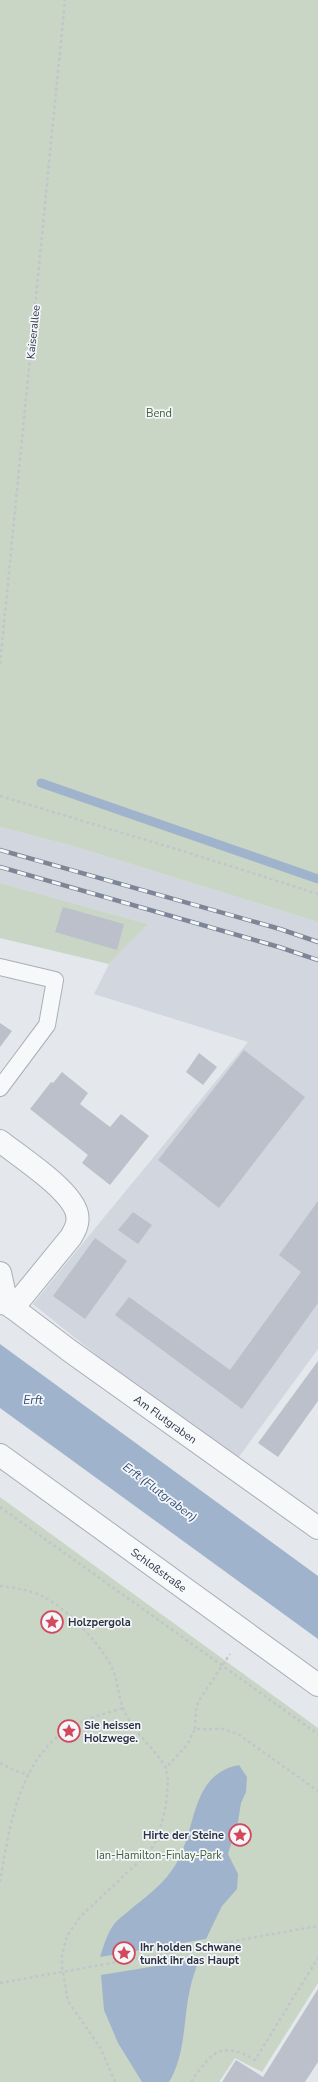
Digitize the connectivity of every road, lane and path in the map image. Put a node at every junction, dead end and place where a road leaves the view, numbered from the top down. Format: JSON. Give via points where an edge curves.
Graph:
{"nodes":[{"id":1,"x":65,"y":0,"type":"edge"},
{"id":2,"x":0,"y":664,"type":"edge"},
{"id":3,"x":0,"y":796,"type":"edge"},
{"id":4,"x":318,"y":894,"type":"edge"},
{"id":5,"x":0,"y":967,"type":"edge"},
{"id":6,"x":0,"y":1088,"type":"edge"},
{"id":7,"x":0,"y":1141,"type":"edge"},
{"id":8,"x":0,"y":1272,"type":"edge"},
{"id":9,"x":7,"y":1305,"type":"edge"},
{"id":10,"x":0,"y":1455,"type":"edge"},
{"id":11,"x":0,"y":1507,"type":"edge"},
{"id":12,"x":318,"y":1528,"type":"edge"},
{"id":13,"x":0,"y":1586,"type":"edge"},
{"id":14,"x":244,"y":1631,"type":"junction"},
{"id":15,"x":223,"y":1665,"type":"junction"},
{"id":16,"x":318,"y":1685,"type":"edge"},
{"id":17,"x":123,"y":1708,"type":"junction"},
{"id":18,"x":195,"y":1730,"type":"junction"},
{"id":19,"x":318,"y":1734,"type":"edge"},
{"id":20,"x":0,"y":1763,"type":"edge"},
{"id":21,"x":166,"y":1768,"type":"junction"},
{"id":22,"x":29,"y":1775,"type":"junction"},
{"id":23,"x":318,"y":1791,"type":"edge"},
{"id":24,"x":0,"y":1882,"type":"edge"},
{"id":25,"x":318,"y":1926,"type":"edge"},
{"id":26,"x":318,"y":1958,"type":"edge"},
{"id":27,"x":63,"y":1972,"type":"junction"},
{"id":28,"x":0,"y":1983,"type":"edge"},
{"id":29,"x":115,"y":2082,"type":"edge"},
{"id":30,"x":191,"y":2082,"type":"edge"}],
"edges":[{"from":1,"to":2,"type":"path","name":"Kaiserallee"},
{"from":3,"to":4,"type":"path"},
{"from":5,"to":6,"type":"lane","via":[[55,980],[47,1025]]},
{"from":7,"to":9,"type":"street","via":[[62,1191],[77,1214],[71,1238]]},
{"from":8,"to":9,"type":"street"},
{"from":9,"to":12,"type":"street","name":"Am Flutgraben"},
{"from":10,"to":14,"type":"street","name":"Schloßstraße"},
{"from":11,"to":15,"type":"path"},
{"from":13,"to":17,"type":"path","via":[[24,1590],[45,1598],[92,1637],[114,1670]]},
{"from":14,"to":15,"type":"path"},
{"from":14,"to":16,"type":"street","name":"Schloßstraße"},
{"from":15,"to":18,"type":"path","via":[[198,1702]]},
{"from":15,"to":19,"type":"path"},
{"from":17,"to":21,"type":"path","via":[[141,1737]]},
{"from":17,"to":22,"type":"path","via":[[67,1730],[46,1749]]},
{"from":18,"to":21,"type":"path","via":[[187,1745]]},
{"from":18,"to":23,"type":"path","via":[[233,1731]]},
{"from":20,"to":22,"type":"path"},
{"from":21,"to":27,"type":"path","via":[[166,1805],[158,1838],[148,1853],[74,1923],[65,1942]]},
{"from":22,"to":24,"type":"path","via":[[20,1793],[8,1834]]},
{"from":25,"to":27,"type":"path"},
{"from":26,"to":30,"type":"path","via":[[255,2060],[233,2049],[220,2051]]},
{"from":27,"to":28,"type":"path"},
{"from":27,"to":29,"type":"path","via":[[68,2001],[98,2045]]}]}
